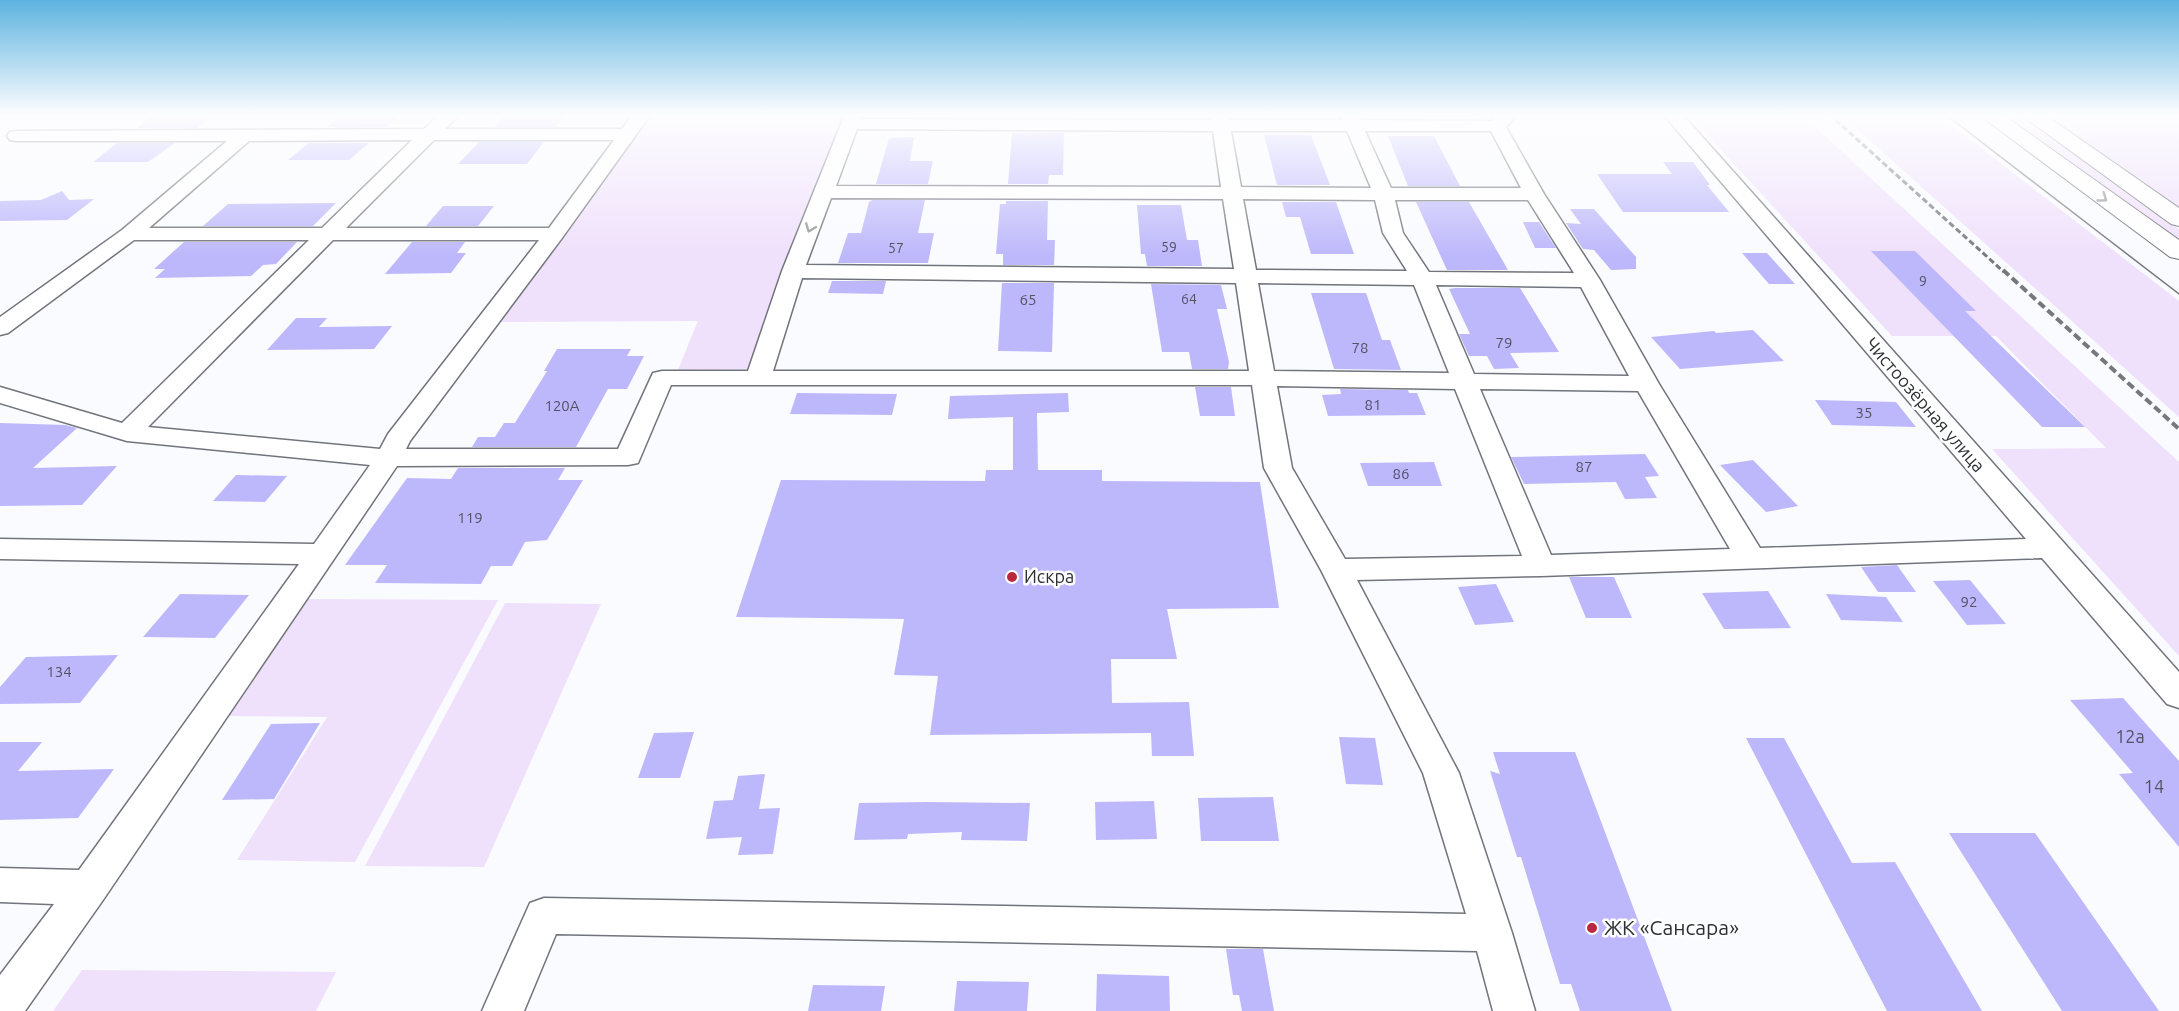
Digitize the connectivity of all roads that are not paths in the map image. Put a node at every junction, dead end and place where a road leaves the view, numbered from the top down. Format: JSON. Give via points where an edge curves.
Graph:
{"nodes":[{"id":1,"x":214,"y":161,"type":"edge"},
{"id":2,"x":401,"y":161,"type":"edge"},
{"id":3,"x":608,"y":161,"type":"edge"},
{"id":4,"x":836,"y":161,"type":"edge"},
{"id":5,"x":1226,"y":161,"type":"edge"},
{"id":6,"x":1369,"y":161,"type":"edge"},
{"id":7,"x":1518,"y":161,"type":"edge"},
{"id":8,"x":1713,"y":161,"type":"edge"},
{"id":9,"x":2053,"y":161,"type":"edge"},
{"id":10,"x":2097,"y":161,"type":"edge"},
{"id":11,"x":824,"y":192,"type":"junction"},
{"id":12,"x":1231,"y":193,"type":"junction"},
{"id":13,"x":1383,"y":193,"type":"junction"},
{"id":14,"x":1534,"y":194,"type":"junction"},
{"id":15,"x":2179,"y":219,"type":"edge"},
{"id":16,"x":129,"y":234,"type":"junction"},
{"id":17,"x":330,"y":234,"type":"junction"},
{"id":18,"x":555,"y":234,"type":"junction"},
{"id":19,"x":2179,"y":252,"type":"edge"},
{"id":20,"x":793,"y":271,"type":"junction"},
{"id":21,"x":1245,"y":276,"type":"junction"},
{"id":22,"x":1422,"y":278,"type":"junction"},
{"id":23,"x":1589,"y":280,"type":"junction"},
{"id":24,"x":0,"y":328,"type":"edge"},
{"id":25,"x":759,"y":376,"type":"junction"},
{"id":26,"x":1263,"y":378,"type":"junction"},
{"id":27,"x":1464,"y":381,"type":"junction"},
{"id":28,"x":1646,"y":384,"type":"junction"},
{"id":29,"x":0,"y":395,"type":"edge"},
{"id":30,"x":128,"y":433,"type":"junction"},
{"id":31,"x":389,"y":458,"type":"junction"},
{"id":32,"x":0,"y":549,"type":"edge"},
{"id":33,"x":2050,"y":549,"type":"junction"},
{"id":34,"x":323,"y":554,"type":"junction"},
{"id":35,"x":1750,"y":559,"type":"junction"},
{"id":36,"x":1540,"y":566,"type":"junction"},
{"id":37,"x":1336,"y":570,"type":"junction"},
{"id":38,"x":2179,"y":695,"type":"edge"},
{"id":39,"x":0,"y":885,"type":"edge"},
{"id":40,"x":89,"y":888,"type":"junction"},
{"id":41,"x":1492,"y":933,"type":"junction"},
{"id":42,"x":0,"y":1010,"type":"edge"},
{"id":43,"x":503,"y":1011,"type":"edge"},
{"id":44,"x":1514,"y":1011,"type":"edge"}],
"edges":[{"from":1,"to":16,"type":"street"},
{"from":2,"to":17,"type":"street"},
{"from":3,"to":18,"type":"street"},
{"from":4,"to":11,"type":"street"},
{"from":5,"to":12,"type":"street"},
{"from":6,"to":13,"type":"street"},
{"from":7,"to":14,"type":"street"},
{"from":8,"to":33,"type":"street","name":"Чистоозёрная улица"},
{"from":9,"to":19,"type":"main road","one_way":true},
{"from":10,"to":15,"type":"main road"},
{"from":11,"to":12,"type":"street"},
{"from":11,"to":20,"type":"street","one_way":true},
{"from":12,"to":13,"type":"street"},
{"from":12,"to":21,"type":"street"},
{"from":13,"to":14,"type":"street"},
{"from":13,"to":22,"type":"street","via":[[1393,233]]},
{"from":14,"to":23,"type":"street"},
{"from":16,"to":17,"type":"street"},
{"from":16,"to":24,"type":"street"},
{"from":17,"to":18,"type":"street"},
{"from":17,"to":30,"type":"street"},
{"from":18,"to":31,"type":"street","via":[[397,440]]},
{"from":20,"to":21,"type":"street"},
{"from":20,"to":25,"type":"street"},
{"from":21,"to":22,"type":"street"},
{"from":21,"to":26,"type":"street"},
{"from":22,"to":23,"type":"street"},
{"from":22,"to":27,"type":"street"},
{"from":23,"to":28,"type":"street"},
{"from":25,"to":26,"type":"street"},
{"from":25,"to":31,"type":"street","via":[[662,378],[628,457]]},
{"from":26,"to":27,"type":"street"},
{"from":26,"to":37,"type":"street","via":[[1278,468]]},
{"from":27,"to":28,"type":"street"},
{"from":27,"to":36,"type":"street"},
{"from":28,"to":35,"type":"street"},
{"from":29,"to":30,"type":"street"},
{"from":30,"to":31,"type":"street"},
{"from":31,"to":34,"type":"street"},
{"from":32,"to":34,"type":"street"},
{"from":33,"to":35,"type":"street"},
{"from":33,"to":38,"type":"street","name":"Чистоозёрная улица"},
{"from":34,"to":40,"type":"street"},
{"from":35,"to":36,"type":"street"},
{"from":36,"to":37,"type":"street"},
{"from":37,"to":41,"type":"street","via":[[1441,774]]},
{"from":39,"to":40,"type":"street"},
{"from":40,"to":42,"type":"street"},
{"from":41,"to":43,"type":"street","via":[[544,916]]},
{"from":41,"to":44,"type":"street"}]}
